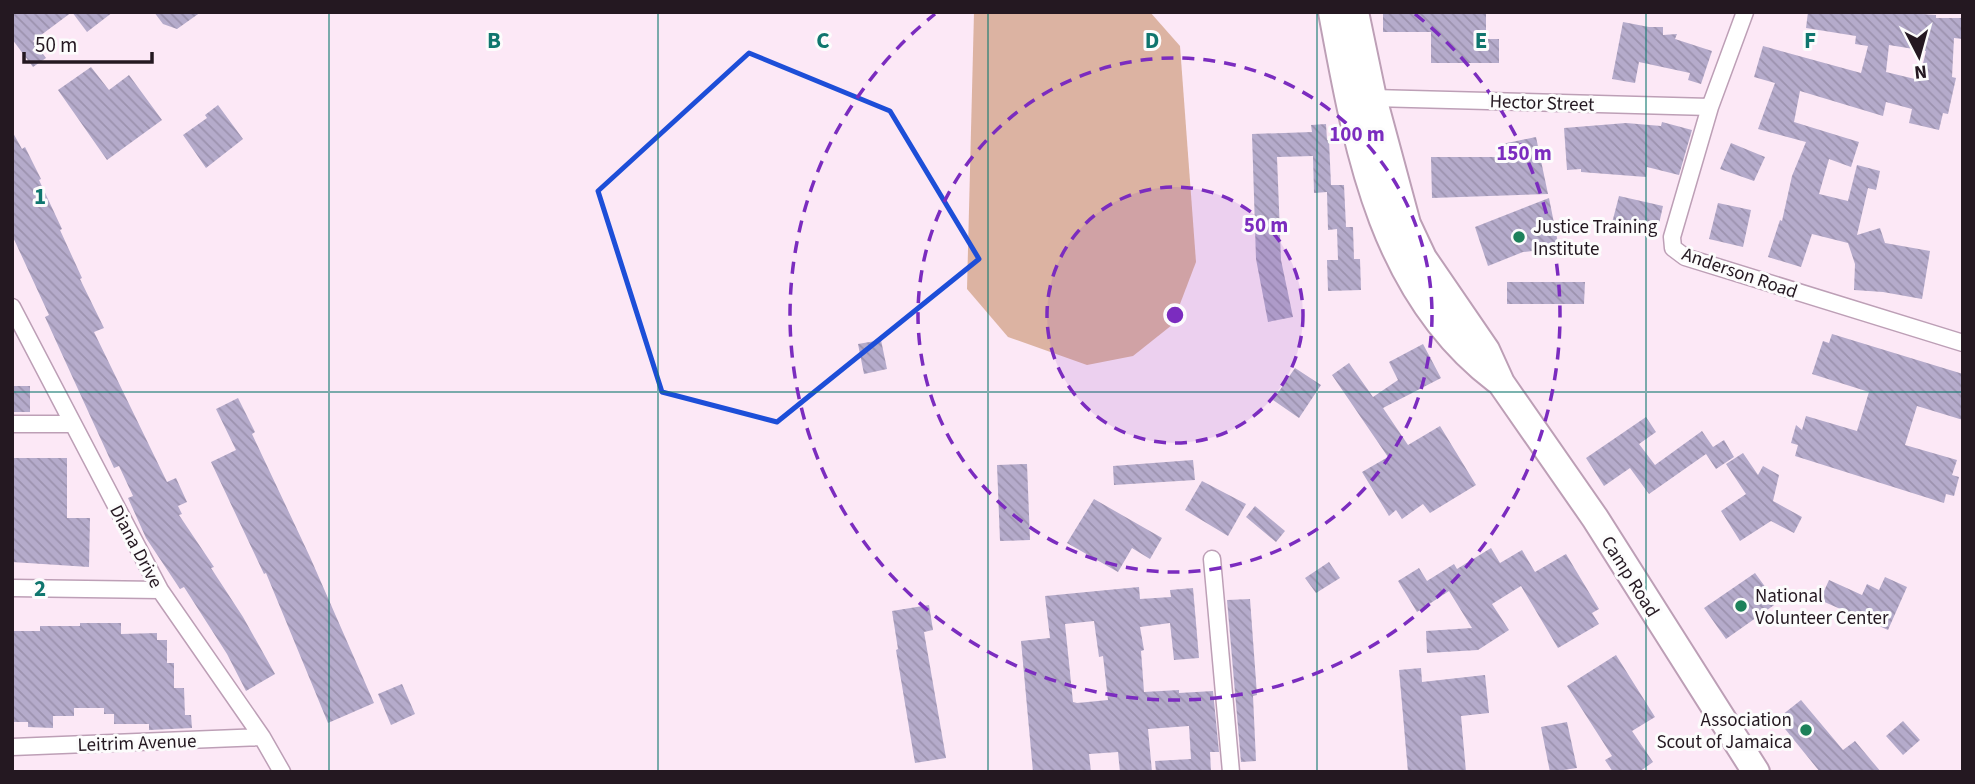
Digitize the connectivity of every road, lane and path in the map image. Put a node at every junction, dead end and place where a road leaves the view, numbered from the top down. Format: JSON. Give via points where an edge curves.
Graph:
{"nodes":[{"id":1,"x":1332,"y":12,"type":"edge"},
{"id":2,"x":1355,"y":12,"type":"edge"},
{"id":3,"x":1745,"y":12,"type":"edge"},
{"id":4,"x":1373,"y":98,"type":"junction"},
{"id":5,"x":1710,"y":107,"type":"junction"},
{"id":6,"x":12,"y":307,"type":"edge"},
{"id":7,"x":1963,"y":343,"type":"edge"},
{"id":8,"x":1501,"y":383,"type":"junction"},
{"id":9,"x":12,"y":424,"type":"edge"},
{"id":10,"x":71,"y":424,"type":"junction"},
{"id":11,"x":1212,"y":559,"type":"dead end"},
{"id":12,"x":12,"y":588,"type":"edge"},
{"id":13,"x":160,"y":590,"type":"junction"},
{"id":14,"x":262,"y":737,"type":"junction"},
{"id":15,"x":12,"y":747,"type":"edge"},
{"id":16,"x":282,"y":772,"type":"edge"},
{"id":17,"x":1231,"y":772,"type":"edge"},
{"id":18,"x":1756,"y":772,"type":"edge"}],
"edges":[{"from":1,"to":8,"type":"main road","name":"Camp Road","via":[[1348,97],[1390,242],[1438,321],[1472,361]]},
{"from":2,"to":4,"type":"main road","name":"Camp Road"},
{"from":3,"to":5,"type":"street","name":"Anderson Road"},
{"from":4,"to":5,"type":"street","name":"Hector Street"},
{"from":4,"to":8,"type":"main road","name":"Camp Road","via":[[1407,224],[1423,258],[1486,351]]},
{"from":5,"to":7,"type":"street","name":"Anderson Road","via":[[1672,237],[1676,252]]},
{"from":6,"to":10,"type":"street","name":"Diana Drive"},
{"from":8,"to":18,"type":"main road","name":"Camp Road","via":[[1595,518]]},
{"from":9,"to":10,"type":"street"},
{"from":10,"to":13,"type":"street","name":"Diana Drive"},
{"from":11,"to":17,"type":"street"},
{"from":12,"to":13,"type":"street"},
{"from":13,"to":14,"type":"street","name":"Diana Drive"},
{"from":14,"to":15,"type":"street","name":"Leitrim Avenue"},
{"from":14,"to":16,"type":"street","name":"Diana Drive"}]}
